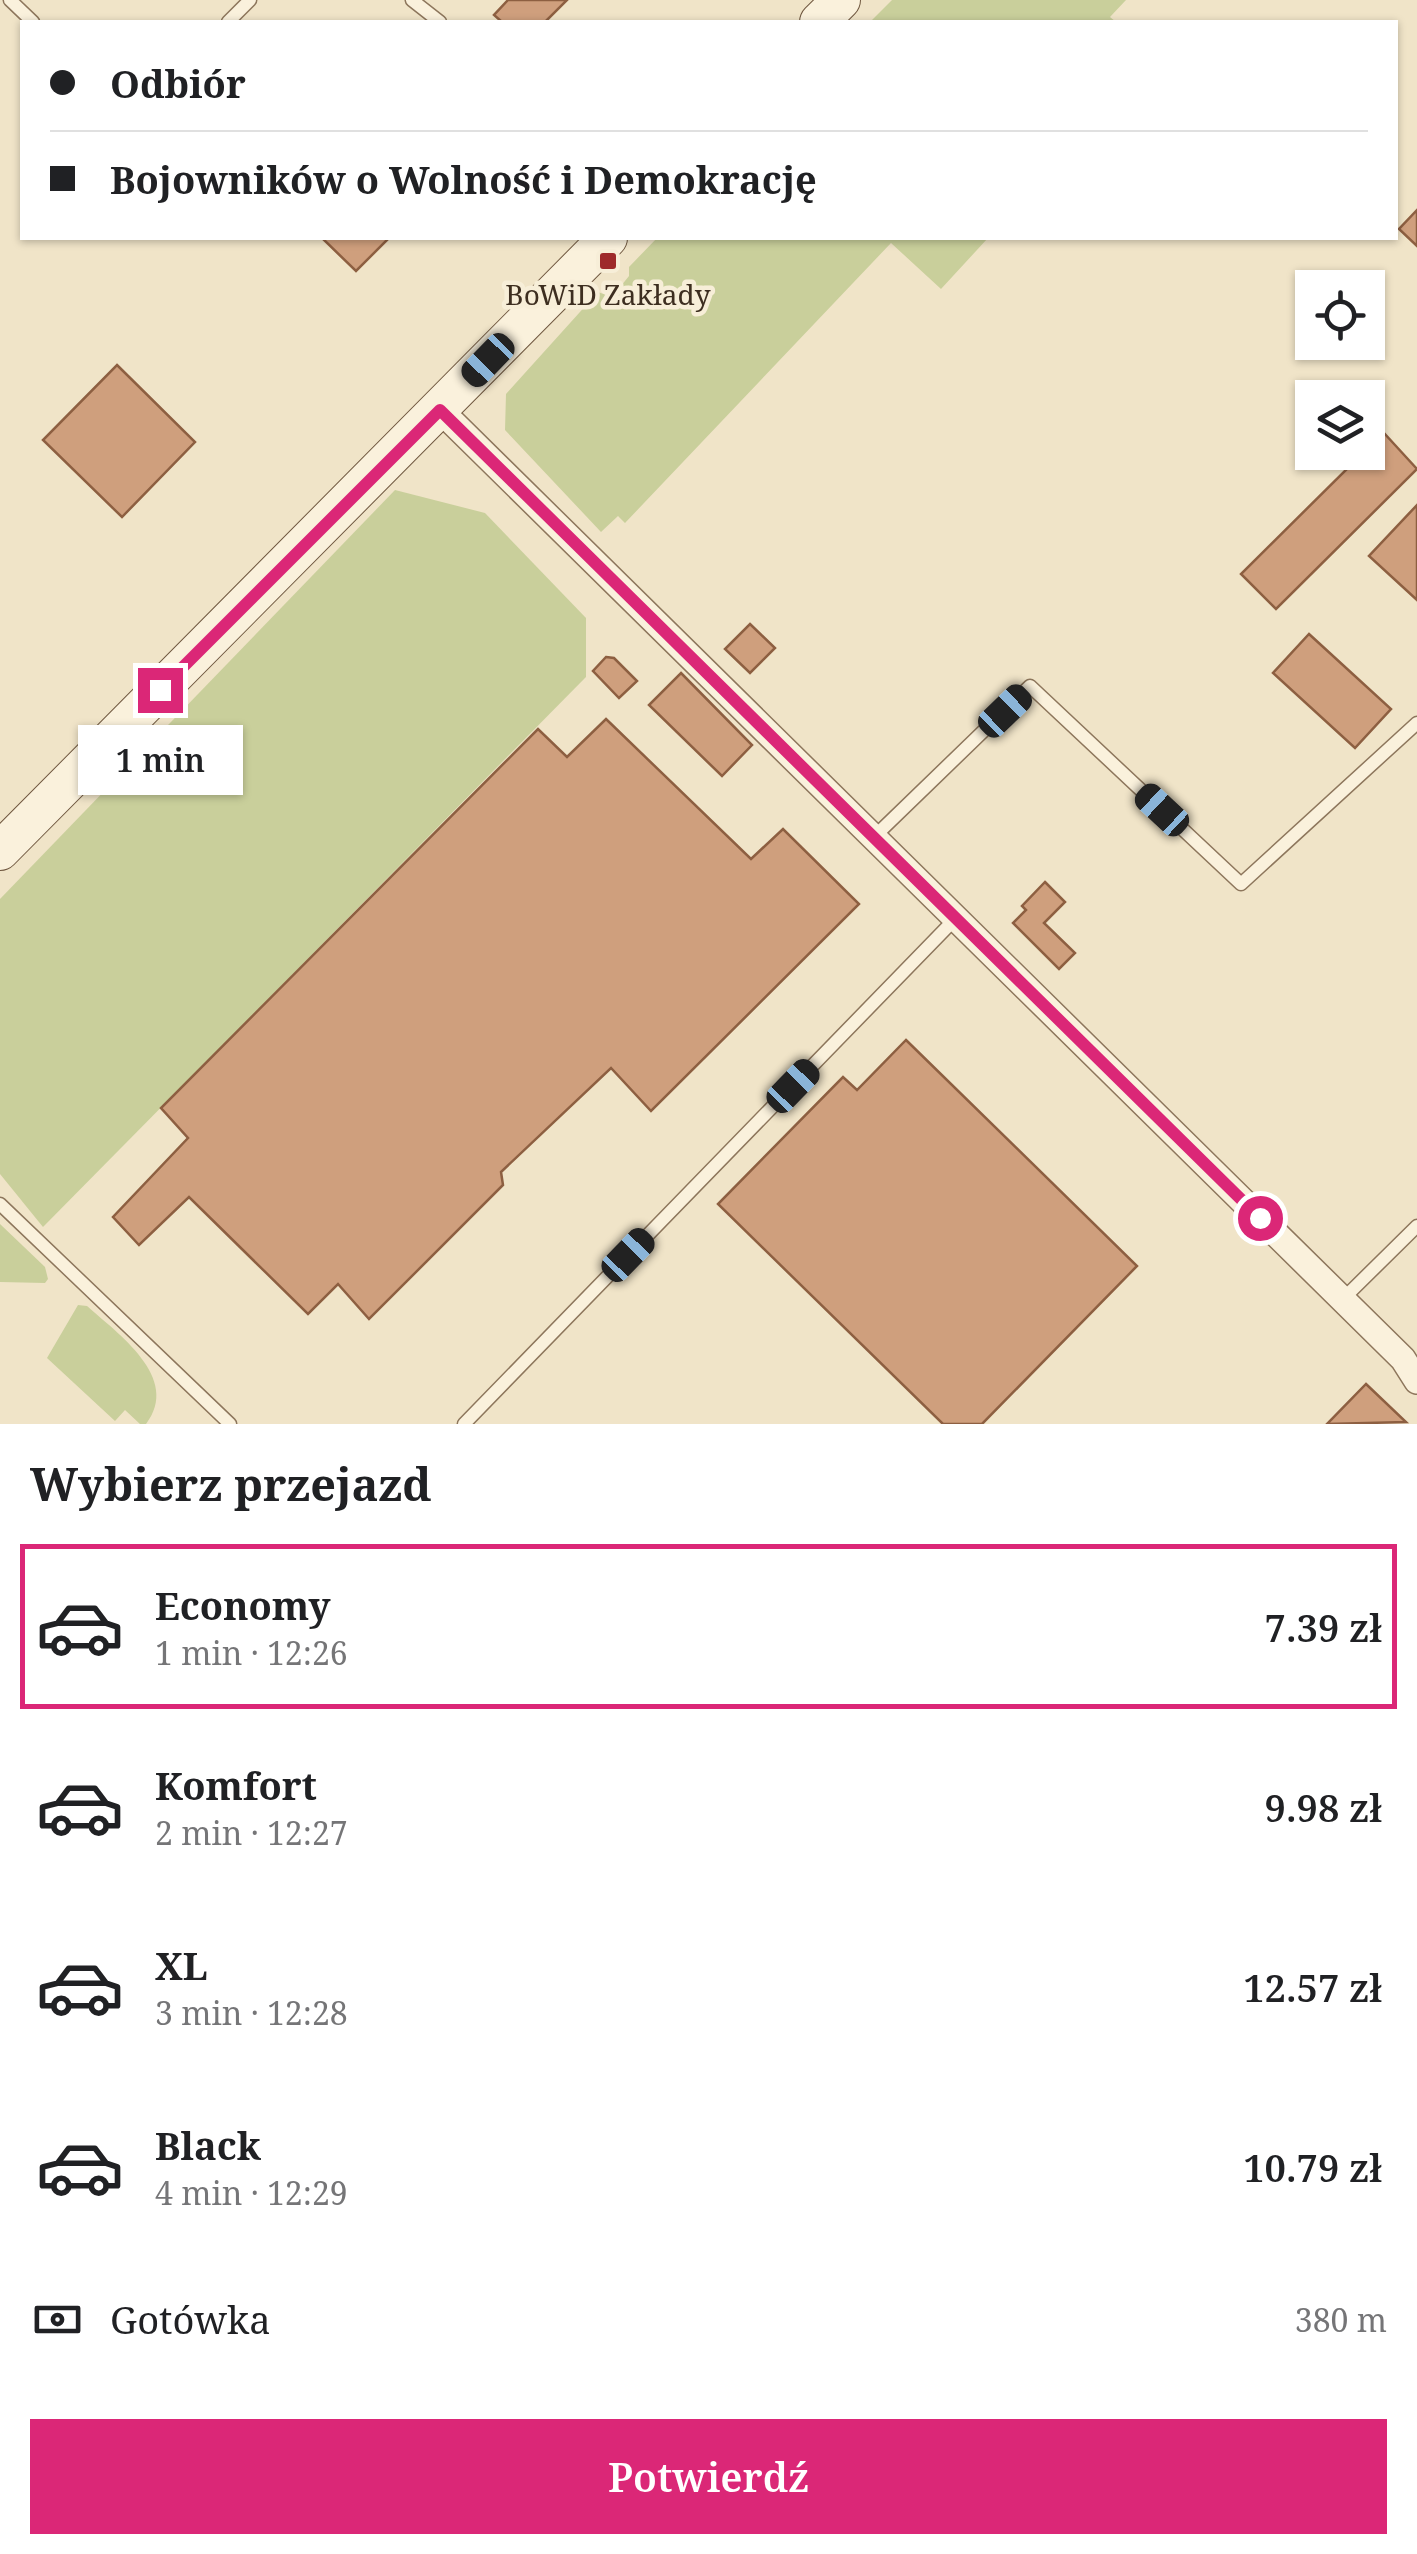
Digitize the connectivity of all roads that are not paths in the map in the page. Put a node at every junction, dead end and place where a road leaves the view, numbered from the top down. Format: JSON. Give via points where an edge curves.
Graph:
{"nodes":[{"id":1,"x":10,"y":0,"type":"edge"},
{"id":2,"x":250,"y":0,"type":"edge"},
{"id":3,"x":412,"y":0,"type":"edge"},
{"id":4,"x":841,"y":0,"type":"edge"},
{"id":5,"x":30,"y":20,"type":"edge"},
{"id":6,"x":230,"y":20,"type":"edge"},
{"id":7,"x":437,"y":20,"type":"edge"},
{"id":8,"x":821,"y":20,"type":"edge"},
{"id":9,"x":606,"y":240,"type":"edge"},
{"id":10,"x":440,"y":410,"type":"junction"},
{"id":11,"x":1417,"y":723,"type":"edge"},
{"id":12,"x":876,"y":836,"type":"junction"},
{"id":13,"x":0,"y":850,"type":"edge"},
{"id":14,"x":957,"y":917,"type":"junction"},
{"id":15,"x":0,"y":1204,"type":"edge"},
{"id":16,"x":1417,"y":1226,"type":"edge"},
{"id":17,"x":1342,"y":1300,"type":"junction"},
{"id":18,"x":1417,"y":1381,"type":"edge"},
{"id":19,"x":230,"y":1424,"type":"edge"},
{"id":20,"x":464,"y":1424,"type":"edge"}],
"edges":[{"from":1,"to":5,"type":"lane"},
{"from":2,"to":6,"type":"lane"},
{"from":3,"to":7,"type":"lane"},
{"from":4,"to":8,"type":"main road"},
{"from":9,"to":10,"type":"main road"},
{"from":10,"to":12,"type":"street"},
{"from":10,"to":13,"type":"main road"},
{"from":11,"to":12,"type":"lane","via":[[1241,884],[1030,686]]},
{"from":12,"to":14,"type":"street"},
{"from":14,"to":17,"type":"street"},
{"from":14,"to":20,"type":"lane"},
{"from":15,"to":19,"type":"lane"},
{"from":16,"to":17,"type":"lane"},
{"from":17,"to":18,"type":"street"}]}
